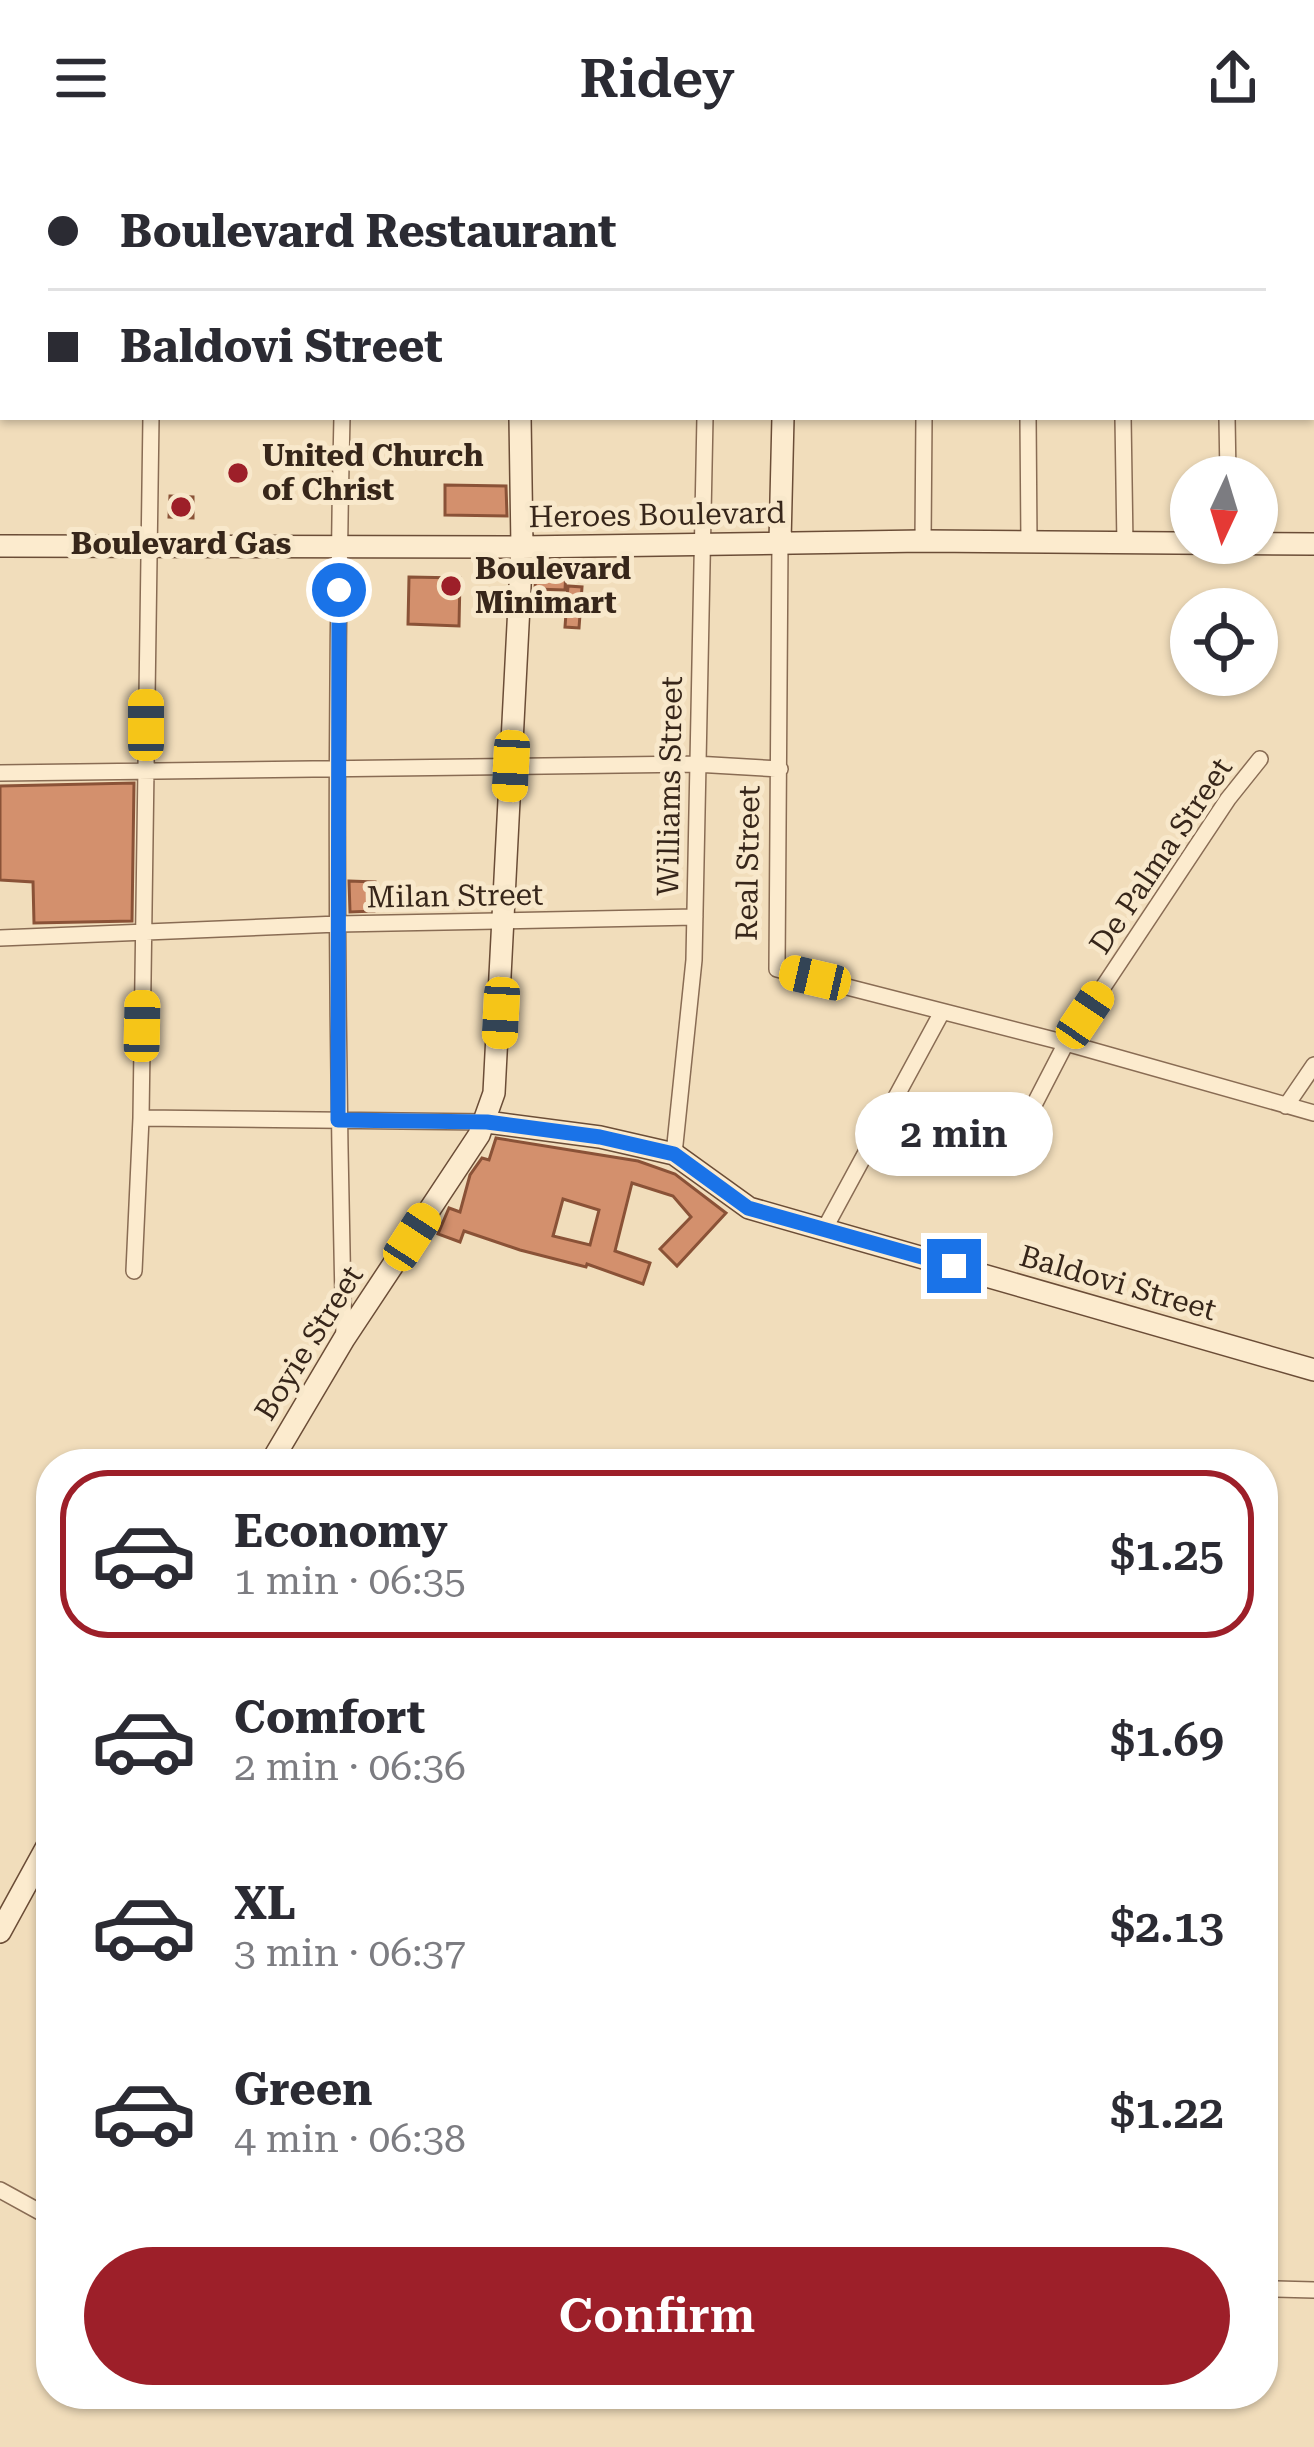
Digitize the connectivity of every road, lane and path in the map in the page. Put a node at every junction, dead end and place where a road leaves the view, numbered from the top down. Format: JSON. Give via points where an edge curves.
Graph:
{"nodes":[{"id":1,"x":151,"y":420,"type":"edge"},
{"id":2,"x":342,"y":420,"type":"edge"},
{"id":3,"x":520,"y":420,"type":"edge"},
{"id":4,"x":704,"y":420,"type":"edge"},
{"id":5,"x":783,"y":420,"type":"edge"},
{"id":6,"x":924,"y":420,"type":"edge"},
{"id":7,"x":1028,"y":420,"type":"edge"},
{"id":8,"x":1123,"y":420,"type":"edge"},
{"id":9,"x":1227,"y":420,"type":"edge"},
{"id":10,"x":1228,"y":456,"type":"edge"},
{"id":11,"x":923,"y":541,"type":"junction"},
{"id":12,"x":780,"y":542,"type":"junction"},
{"id":13,"x":1029,"y":543,"type":"junction"},
{"id":14,"x":147,"y":544,"type":"junction"},
{"id":15,"x":704,"y":544,"type":"junction"},
{"id":16,"x":1278,"y":544,"type":"edge"},
{"id":17,"x":1314,"y":544,"type":"edge"},
{"id":18,"x":339,"y":545,"type":"junction"},
{"id":19,"x":1125,"y":545,"type":"junction"},
{"id":20,"x":1170,"y":545,"type":"edge"},
{"id":21,"x":0,"y":546,"type":"edge"},
{"id":22,"x":522,"y":547,"type":"junction"},
{"id":23,"x":1260,"y":759,"type":"dead end"},
{"id":24,"x":695,"y":764,"type":"junction"},
{"id":25,"x":337,"y":766,"type":"junction"},
{"id":26,"x":511,"y":766,"type":"junction"},
{"id":27,"x":146,"y":770,"type":"junction"},
{"id":28,"x":779,"y":770,"type":"junction"},
{"id":29,"x":0,"y":773,"type":"edge"},
{"id":30,"x":695,"y":917,"type":"junction"},
{"id":31,"x":338,"y":924,"type":"junction"},
{"id":32,"x":503,"y":924,"type":"junction"},
{"id":33,"x":144,"y":935,"type":"junction"},
{"id":34,"x":0,"y":938,"type":"edge"},
{"id":35,"x":942,"y":1012,"type":"junction"},
{"id":36,"x":1066,"y":1043,"type":"junction"},
{"id":37,"x":1314,"y":1065,"type":"edge"},
{"id":38,"x":1286,"y":1106,"type":"junction"},
{"id":39,"x":1314,"y":1113,"type":"edge"},
{"id":40,"x":141,"y":1118,"type":"junction"},
{"id":41,"x":338,"y":1120,"type":"junction"},
{"id":42,"x":487,"y":1122,"type":"junction"},
{"id":43,"x":674,"y":1154,"type":"junction"},
{"id":44,"x":1002,"y":1167,"type":"dead end"},
{"id":45,"x":825,"y":1228,"type":"junction"},
{"id":46,"x":134,"y":1271,"type":"dead end"},
{"id":47,"x":344,"y":1339,"type":"junction"},
{"id":48,"x":1314,"y":1370,"type":"edge"},
{"id":49,"x":279,"y":1449,"type":"edge"},
{"id":50,"x":36,"y":1866,"type":"edge"},
{"id":51,"x":0,"y":1932,"type":"edge"},
{"id":52,"x":0,"y":2190,"type":"edge"},
{"id":53,"x":36,"y":2210,"type":"edge"},
{"id":54,"x":1278,"y":2289,"type":"edge"},
{"id":55,"x":1314,"y":2290,"type":"edge"}],
"edges":[{"from":1,"to":14,"type":"street"},
{"from":2,"to":18,"type":"street"},
{"from":3,"to":22,"type":"street","name":"Boyie Street"},
{"from":4,"to":15,"type":"street","name":"Williams Street"},
{"from":5,"to":12,"type":"street","name":"Real Street"},
{"from":6,"to":11,"type":"street"},
{"from":7,"to":13,"type":"street"},
{"from":8,"to":19,"type":"street"},
{"from":9,"to":10,"type":"street"},
{"from":11,"to":12,"type":"street","name":"Heroes Boulevard"},
{"from":11,"to":13,"type":"street","name":"Heroes Boulevard"},
{"from":12,"to":15,"type":"street","name":"Heroes Boulevard"},
{"from":12,"to":28,"type":"street","name":"Real Street"},
{"from":13,"to":19,"type":"street","name":"Heroes Boulevard"},
{"from":14,"to":18,"type":"street","name":"Heroes Boulevard"},
{"from":14,"to":21,"type":"street","name":"Heroes Boulevard"},
{"from":14,"to":27,"type":"street"},
{"from":15,"to":22,"type":"street","name":"Heroes Boulevard"},
{"from":15,"to":24,"type":"street","name":"Williams Street"},
{"from":16,"to":17,"type":"street","name":"Heroes Boulevard"},
{"from":18,"to":22,"type":"street","name":"Heroes Boulevard"},
{"from":18,"to":25,"type":"street"},
{"from":19,"to":20,"type":"street","name":"Heroes Boulevard"},
{"from":22,"to":26,"type":"street","name":"Boyie Street"},
{"from":23,"to":36,"type":"street","name":"De Palma Street"},
{"from":24,"to":26,"type":"street"},
{"from":24,"to":28,"type":"street"},
{"from":24,"to":30,"type":"street","name":"Williams Street"},
{"from":25,"to":26,"type":"street"},
{"from":25,"to":27,"type":"street"},
{"from":25,"to":31,"type":"street"},
{"from":26,"to":32,"type":"street","name":"Boyie Street"},
{"from":27,"to":29,"type":"street"},
{"from":27,"to":33,"type":"street"},
{"from":28,"to":35,"type":"street","name":"Real Street","via":[[777,969]]},
{"from":30,"to":32,"type":"street","name":"Milan Street"},
{"from":30,"to":43,"type":"street","name":"Williams Street"},
{"from":31,"to":32,"type":"street","name":"Milan Street"},
{"from":31,"to":33,"type":"street","name":"Milan Street"},
{"from":31,"to":41,"type":"street"},
{"from":32,"to":42,"type":"street","name":"Boyie Street"},
{"from":33,"to":34,"type":"street","name":"Milan Street"},
{"from":33,"to":40,"type":"street"},
{"from":35,"to":36,"type":"street","name":"Real Street"},
{"from":35,"to":45,"type":"street"},
{"from":36,"to":38,"type":"street","name":"Real Street"},
{"from":36,"to":44,"type":"street","name":"De Palma Street"},
{"from":37,"to":38,"type":"street"},
{"from":38,"to":39,"type":"street","name":"Real Street"},
{"from":40,"to":41,"type":"street","name":"Baldovi Street"},
{"from":40,"to":46,"type":"street"},
{"from":41,"to":42,"type":"street","name":"Baldovi Street"},
{"from":41,"to":47,"type":"street"},
{"from":42,"to":43,"type":"street","name":"Baldovi Street"},
{"from":42,"to":47,"type":"street","name":"Boyie Street"},
{"from":43,"to":45,"type":"street","name":"Baldovi Street","via":[[748,1208]]},
{"from":45,"to":48,"type":"street","name":"Baldovi Street"},
{"from":47,"to":49,"type":"street","name":"Boyie Street"},
{"from":50,"to":51,"type":"street"},
{"from":52,"to":53,"type":"street"},
{"from":54,"to":55,"type":"street"}]}
